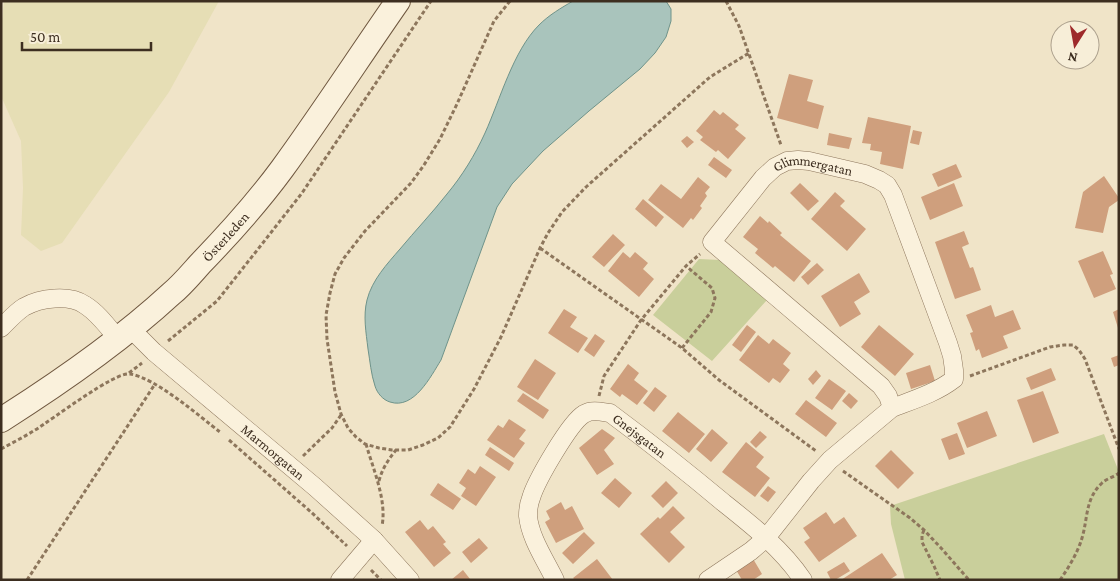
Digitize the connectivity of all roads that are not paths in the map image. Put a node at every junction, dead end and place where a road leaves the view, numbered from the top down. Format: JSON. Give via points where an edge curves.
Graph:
{"nodes":[{"id":1,"x":398,"y":1,"type":"edge"},
{"id":2,"x":1,"y":328,"type":"edge"},
{"id":3,"x":124,"y":334,"type":"junction"},
{"id":4,"x":892,"y":408,"type":"junction"},
{"id":5,"x":1,"y":420,"type":"edge"},
{"id":6,"x":766,"y":538,"type":"junction"},
{"id":7,"x":374,"y":540,"type":"junction"},
{"id":8,"x":340,"y":580,"type":"edge"},
{"id":9,"x":410,"y":580,"type":"edge"},
{"id":10,"x":555,"y":580,"type":"edge"},
{"id":11,"x":708,"y":580,"type":"edge"},
{"id":12,"x":803,"y":580,"type":"edge"}],
"edges":[{"from":1,"to":3,"type":"main road","name":"Österleden","via":[[281,170],[248,212],[172,293]]},
{"from":2,"to":3,"type":"street","name":"Marmorgatan","via":[[24,307],[47,299],[70,299],[84,304]]},
{"from":3,"to":5,"type":"main road","name":"Österleden"},
{"from":3,"to":7,"type":"street","name":"Marmorgatan","via":[[154,352]]},
{"from":4,"to":4,"type":"street","name":"Glimmergatan","via":[[881,386],[712,242],[763,178],[787,161],[809,161],[865,174],[887,185],[893,194],[948,343],[954,379],[935,391]]},
{"from":4,"to":6,"type":"street","via":[[830,460]]},
{"from":6,"to":10,"type":"street","name":"Gnejsgatan","via":[[610,413],[594,411],[584,414],[574,423],[531,497],[528,515],[532,534]]},
{"from":6,"to":11,"type":"street"},
{"from":6,"to":12,"type":"street","name":"Gnejsgatan"},
{"from":7,"to":8,"type":"street"},
{"from":7,"to":9,"type":"street","name":"Marmorgatan"}]}
